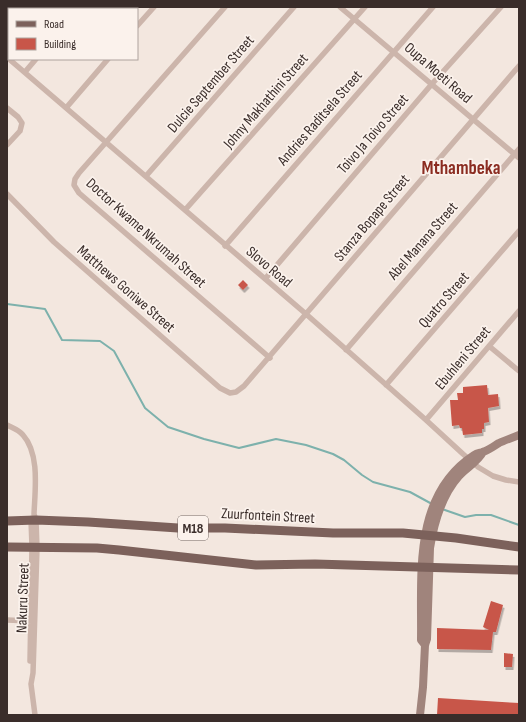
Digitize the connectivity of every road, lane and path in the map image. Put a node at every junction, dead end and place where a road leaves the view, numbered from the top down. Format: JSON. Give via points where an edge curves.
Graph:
{"nodes":[{"id":1,"x":154,"y":7,"type":"edge"},
{"id":2,"x":225,"y":7,"type":"edge"},
{"id":3,"x":294,"y":7,"type":"edge"},
{"id":4,"x":340,"y":7,"type":"edge"},
{"id":5,"x":365,"y":7,"type":"edge"},
{"id":6,"x":433,"y":7,"type":"edge"},
{"id":7,"x":501,"y":7,"type":"edge"},
{"id":8,"x":355,"y":18,"type":"junction"},
{"id":9,"x":138,"y":25,"type":"edge"},
{"id":10,"x":394,"y":52,"type":"junction"},
{"id":11,"x":10,"y":60,"type":"edge"},
{"id":12,"x":35,"y":60,"type":"edge"},
{"id":13,"x":107,"y":60,"type":"edge"},
{"id":14,"x":519,"y":66,"type":"edge"},
{"id":15,"x":25,"y":72,"type":"junction"},
{"id":16,"x":431,"y":85,"type":"junction"},
{"id":17,"x":7,"y":108,"type":"edge"},
{"id":18,"x":66,"y":108,"type":"junction"},
{"id":19,"x":472,"y":119,"type":"junction"},
{"id":20,"x":107,"y":143,"type":"junction"},
{"id":21,"x":7,"y":144,"type":"edge"},
{"id":22,"x":519,"y":149,"type":"edge"},
{"id":23,"x":517,"y":156,"type":"edge"},
{"id":24,"x":146,"y":176,"type":"junction"},
{"id":25,"x":7,"y":194,"type":"edge"},
{"id":26,"x":185,"y":210,"type":"junction"},
{"id":27,"x":519,"y":231,"type":"edge"},
{"id":28,"x":225,"y":246,"type":"junction"},
{"id":29,"x":265,"y":279,"type":"junction"},
{"id":30,"x":519,"y":311,"type":"edge"},
{"id":31,"x":306,"y":314,"type":"junction"},
{"id":32,"x":489,"y":346,"type":"junction"},
{"id":33,"x":346,"y":350,"type":"junction"},
{"id":34,"x":270,"y":358,"type":"junction"},
{"id":35,"x":519,"y":371,"type":"edge"},
{"id":36,"x":386,"y":385,"type":"junction"},
{"id":37,"x":236,"y":392,"type":"joint"},
{"id":38,"x":426,"y":420,"type":"junction"},
{"id":39,"x":7,"y":425,"type":"edge"},
{"id":40,"x":519,"y":435,"type":"edge"},
{"id":41,"x":471,"y":461,"type":"junction"},
{"id":42,"x":519,"y":482,"type":"edge"},
{"id":43,"x":34,"y":518,"type":"junction"},
{"id":44,"x":7,"y":521,"type":"edge"},
{"id":45,"x":428,"y":535,"type":"junction"},
{"id":46,"x":7,"y":547,"type":"edge"},
{"id":47,"x":519,"y":547,"type":"edge"},
{"id":48,"x":35,"y":548,"type":"junction"},
{"id":49,"x":426,"y":568,"type":"junction"},
{"id":50,"x":519,"y":570,"type":"edge"},
{"id":51,"x":7,"y":620,"type":"edge"},
{"id":52,"x":32,"y":621,"type":"junction"},
{"id":53,"x":35,"y":715,"type":"edge"},
{"id":54,"x":420,"y":715,"type":"edge"}],
"edges":[{"from":1,"to":9,"type":"street"},
{"from":2,"to":20,"type":"street","name":"Doctor Kwame Nkrumah Street"},
{"from":3,"to":24,"type":"street","name":"Dulcie September Street"},
{"from":4,"to":8,"type":"street","name":"Oupa Moeti Road"},
{"from":5,"to":8,"type":"street","name":"Johny Makhathini Street"},
{"from":6,"to":10,"type":"street","name":"Andries Raditsela Street"},
{"from":7,"to":16,"type":"street","name":"Toivo Ja Toivo Street"},
{"from":8,"to":10,"type":"street","name":"Oupa Moeti Road"},
{"from":8,"to":26,"type":"street","name":"Johny Makhathini Street"},
{"from":10,"to":16,"type":"street","name":"Oupa Moeti Road"},
{"from":10,"to":28,"type":"street","name":"Andries Raditsela Street"},
{"from":11,"to":15,"type":"street","name":"Slovo Road"},
{"from":12,"to":15,"type":"street"},
{"from":13,"to":18,"type":"street"},
{"from":14,"to":19,"type":"street","name":"Stanza Bopape Street"},
{"from":15,"to":18,"type":"street","name":"Slovo Road"},
{"from":16,"to":19,"type":"street","name":"Oupa Moeti Road"},
{"from":16,"to":29,"type":"street","name":"Toivo Ja Toivo Street"},
{"from":17,"to":21,"type":"street","via":[[18,116],[22,123],[20,131]]},
{"from":18,"to":20,"type":"street","name":"Slovo Road"},
{"from":19,"to":23,"type":"street","name":"Oupa Moeti Road"},
{"from":19,"to":31,"type":"street","name":"Stanza Bopape Street"},
{"from":20,"to":24,"type":"street","name":"Slovo Road"},
{"from":20,"to":34,"type":"street","name":"Doctor Kwame Nkrumah Street","via":[[75,179],[76,190]]},
{"from":22,"to":23,"type":"street","name":"Abel Manana Street"},
{"from":23,"to":33,"type":"street","name":"Abel Manana Street"},
{"from":24,"to":26,"type":"street","name":"Slovo Road"},
{"from":25,"to":37,"type":"street","name":"Matthews Goniwe Street","via":[[54,242],[220,388],[230,393]]},
{"from":26,"to":28,"type":"street","name":"Slovo Road"},
{"from":27,"to":36,"type":"street","name":"Quatro Street"},
{"from":28,"to":29,"type":"street","name":"Slovo Road"},
{"from":29,"to":31,"type":"street","name":"Slovo Road"},
{"from":30,"to":32,"type":"street","name":"Ebuhleni Street"},
{"from":31,"to":33,"type":"street","name":"Slovo Road"},
{"from":31,"to":34,"type":"street","name":"Stanza Bopape Street"},
{"from":32,"to":35,"type":"street"},
{"from":32,"to":38,"type":"street","name":"Ebuhleni Street"},
{"from":33,"to":36,"type":"street","name":"Slovo Road"},
{"from":34,"to":37,"type":"street","name":"Stanza Bopape Street"},
{"from":36,"to":38,"type":"street","name":"Slovo Road"},
{"from":38,"to":41,"type":"street","name":"Slovo Road"},
{"from":39,"to":43,"type":"street","name":"Nakuru Street","via":[[22,434],[31,447],[34,464]]},
{"from":40,"to":41,"type":"street","via":[[483,452],[480,458]]},
{"from":41,"to":42,"type":"street","name":"Slovo Road","via":[[493,476]]},
{"from":41,"to":45,"type":"street","via":[[444,492]]},
{"from":43,"to":44,"type":"main road","name":"Zuurfontein Street","number":"M18"},
{"from":43,"to":45,"type":"main road","name":"Zuurfontein Street","number":"M18","via":[[178,528]]},
{"from":43,"to":48,"type":"street","name":"Nakuru Street"},
{"from":45,"to":47,"type":"main road","number":"M18"},
{"from":45,"to":49,"type":"street","via":[[430,548]]},
{"from":46,"to":48,"type":"main road","number":"M18"},
{"from":48,"to":49,"type":"main road","number":"M18","via":[[96,548],[256,565],[315,564]]},
{"from":48,"to":52,"type":"street","name":"Nakuru Street"},
{"from":49,"to":50,"type":"main road","number":"M18"},
{"from":49,"to":54,"type":"street","via":[[427,639],[424,645]]},
{"from":51,"to":52,"type":"street"},
{"from":52,"to":53,"type":"street","name":"Nakuru Street","via":[[31,677]]}]}
